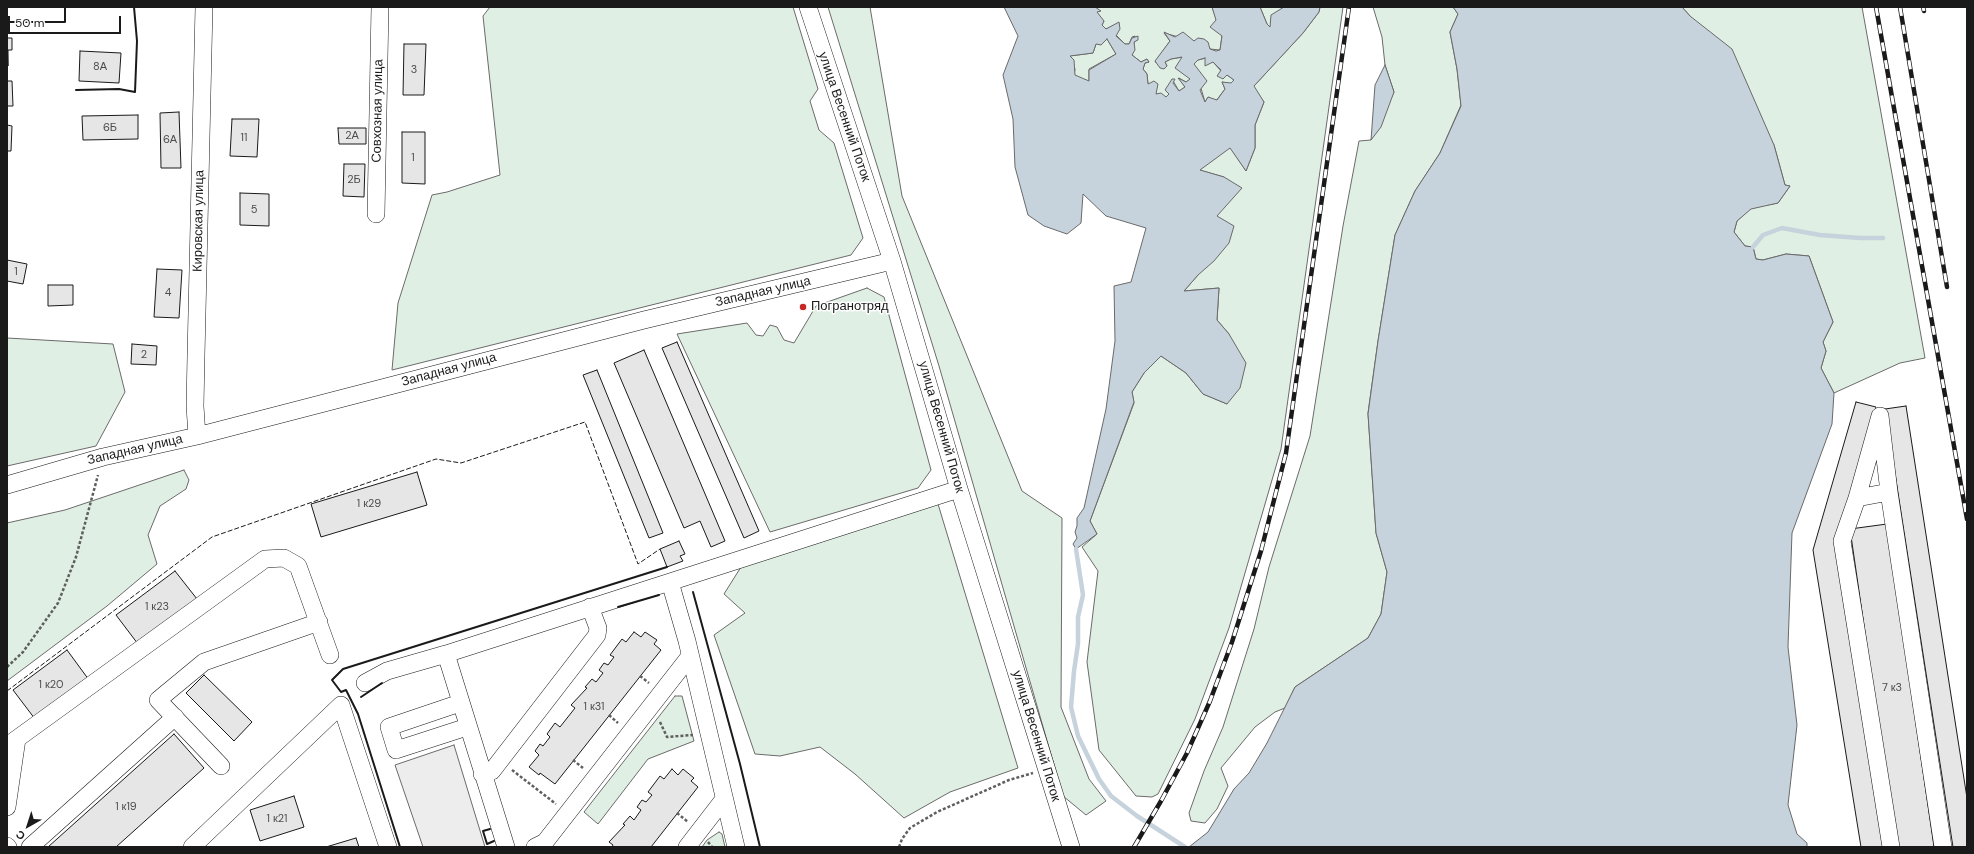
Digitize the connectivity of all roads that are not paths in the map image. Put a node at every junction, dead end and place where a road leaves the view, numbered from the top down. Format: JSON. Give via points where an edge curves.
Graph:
{"nodes":[{"id":1,"x":204,"y":7,"type":"edge"},
{"id":2,"x":380,"y":7,"type":"edge"},
{"id":3,"x":808,"y":7,"type":"edge"},
{"id":4,"x":376,"y":214,"type":"dead end"},
{"id":5,"x":892,"y":261,"type":"junction"},
{"id":6,"x":197,"y":436,"type":"junction"},
{"id":7,"x":7,"y":485,"type":"edge"},
{"id":8,"x":959,"y":489,"type":"junction"},
{"id":9,"x":1889,"y":492,"type":"junction"},
{"id":10,"x":1857,"y":498,"type":"junction"},
{"id":11,"x":670,"y":582,"type":"junction"},
{"id":12,"x":590,"y":607,"type":"junction"},
{"id":13,"x":319,"y":622,"type":"junction"},
{"id":14,"x":446,"y":654,"type":"junction"},
{"id":15,"x":330,"y":655,"type":"dead end"},
{"id":16,"x":690,"y":656,"type":"junction"},
{"id":17,"x":365,"y":682,"type":"dead end"},
{"id":18,"x":460,"y":703,"type":"junction"},
{"id":19,"x":175,"y":717,"type":"junction"},
{"id":20,"x":467,"y":727,"type":"junction"},
{"id":21,"x":12,"y":742,"type":"edge"},
{"id":22,"x":221,"y":766,"type":"dead end"},
{"id":23,"x":482,"y":774,"type":"junction"},
{"id":24,"x":724,"y":799,"type":"junction"},
{"id":25,"x":7,"y":807,"type":"edge"},
{"id":26,"x":30,"y":847,"type":"edge"},
{"id":27,"x":192,"y":847,"type":"edge"},
{"id":28,"x":388,"y":847,"type":"edge"},
{"id":29,"x":506,"y":847,"type":"edge"},
{"id":30,"x":535,"y":847,"type":"edge"},
{"id":31,"x":687,"y":847,"type":"edge"},
{"id":32,"x":736,"y":847,"type":"edge"},
{"id":33,"x":1071,"y":847,"type":"edge"},
{"id":34,"x":1891,"y":847,"type":"edge"},
{"id":35,"x":1943,"y":847,"type":"edge"}],
"edges":[{"from":1,"to":6,"type":"street","name":"Кировская улица","via":[[195,406]]},
{"from":2,"to":4,"type":"street","name":"Совхозная улица"},
{"from":3,"to":5,"type":"street","name":"улица Весенний Поток"},
{"from":5,"to":6,"type":"street","name":"Западная улица","via":[[636,322]]},
{"from":5,"to":8,"type":"street","name":"улица Весенний Поток"},
{"from":6,"to":7,"type":"street","name":"Западная улица","via":[[103,457]]},
{"from":8,"to":11,"type":"street"},
{"from":8,"to":33,"type":"street","name":"улица Весенний Поток"},
{"from":9,"to":10,"type":"street"},
{"from":9,"to":10,"type":"street","via":[[1880,416]]},
{"from":9,"to":35,"type":"street"},
{"from":10,"to":34,"type":"street","via":[[1842,541]]},
{"from":11,"to":12,"type":"street"},
{"from":11,"to":16,"type":"street"},
{"from":12,"to":14,"type":"street"},
{"from":12,"to":23,"type":"street","via":[[598,635],[492,771]]},
{"from":13,"to":15,"type":"street"},
{"from":13,"to":19,"type":"street","via":[[204,662],[158,700]]},
{"from":13,"to":21,"type":"street","via":[[298,566],[284,558],[265,559]]},
{"from":14,"to":17,"type":"street","via":[[387,671]]},
{"from":14,"to":18,"type":"street"},
{"from":16,"to":24,"type":"street"},
{"from":16,"to":30,"type":"street","via":[[545,842]]},
{"from":18,"to":20,"type":"street"},
{"from":18,"to":20,"type":"street","via":[[389,727],[396,750]]},
{"from":19,"to":22,"type":"street"},
{"from":19,"to":26,"type":"street"},
{"from":20,"to":23,"type":"street"},
{"from":21,"to":25,"type":"street"},
{"from":23,"to":29,"type":"street"},
{"from":24,"to":31,"type":"street"},
{"from":24,"to":32,"type":"street"},
{"from":27,"to":28,"type":"street","via":[[341,705]]}]}
